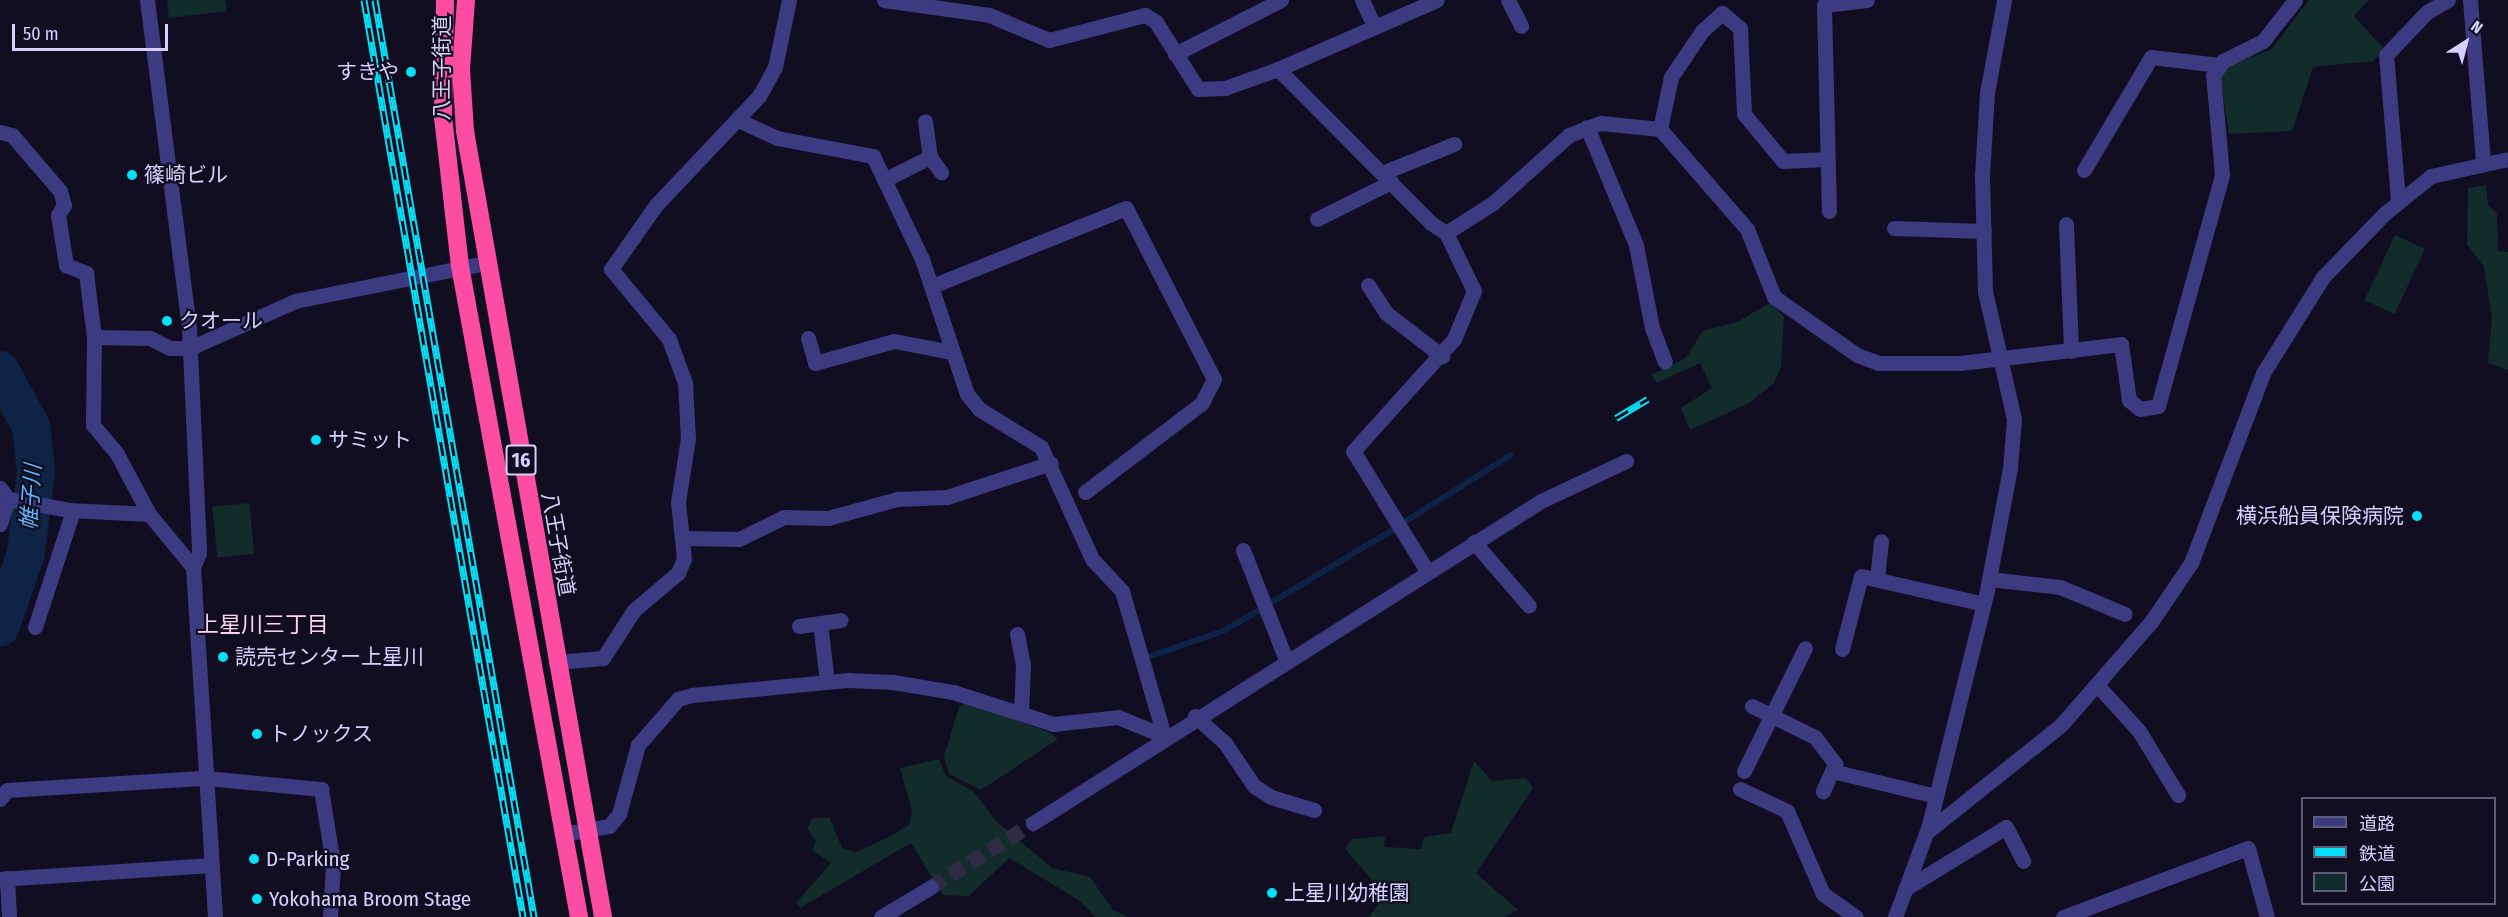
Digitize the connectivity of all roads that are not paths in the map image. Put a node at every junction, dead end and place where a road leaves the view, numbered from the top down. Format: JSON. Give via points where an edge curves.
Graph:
{"nodes":[{"id":1,"x":147,"y":0,"type":"edge"},
{"id":2,"x":445,"y":0,"type":"edge"},
{"id":3,"x":466,"y":0,"type":"edge"},
{"id":4,"x":789,"y":0,"type":"edge"},
{"id":5,"x":884,"y":0,"type":"edge"},
{"id":6,"x":1281,"y":0,"type":"edge"},
{"id":7,"x":1362,"y":0,"type":"edge"},
{"id":8,"x":1437,"y":0,"type":"edge"},
{"id":9,"x":1508,"y":0,"type":"edge"},
{"id":10,"x":1867,"y":0,"type":"edge"},
{"id":11,"x":2004,"y":0,"type":"edge"},
{"id":12,"x":2295,"y":0,"type":"edge"},
{"id":13,"x":2448,"y":0,"type":"edge"},
{"id":14,"x":2470,"y":0,"type":"edge"},
{"id":15,"x":965,"y":6,"type":"edge"},
{"id":16,"x":1374,"y":26,"type":"junction"},
{"id":17,"x":1521,"y":26,"type":"dead end"},
{"id":18,"x":1175,"y":54,"type":"junction"},
{"id":19,"x":2220,"y":65,"type":"junction"},
{"id":20,"x":1278,"y":69,"type":"junction"},
{"id":21,"x":738,"y":120,"type":"junction"},
{"id":22,"x":925,"y":121,"type":"dead end"},
{"id":23,"x":1587,"y":128,"type":"junction"},
{"id":24,"x":1660,"y":129,"type":"junction"},
{"id":25,"x":0,"y":132,"type":"edge"},
{"id":26,"x":1454,"y":144,"type":"dead end"},
{"id":27,"x":930,"y":157,"type":"junction"},
{"id":28,"x":1827,"y":159,"type":"junction"},
{"id":29,"x":2508,"y":159,"type":"edge"},
{"id":30,"x":2482,"y":161,"type":"junction"},
{"id":31,"x":2084,"y":170,"type":"dead end"},
{"id":32,"x":941,"y":172,"type":"dead end"},
{"id":33,"x":1387,"y":177,"type":"junction"},
{"id":34,"x":884,"y":180,"type":"junction"},
{"id":35,"x":2398,"y":201,"type":"junction"},
{"id":36,"x":1828,"y":211,"type":"dead end"},
{"id":37,"x":1317,"y":219,"type":"dead end"},
{"id":38,"x":2066,"y":224,"type":"dead end"},
{"id":39,"x":1894,"y":228,"type":"dead end"},
{"id":40,"x":1984,"y":231,"type":"junction"},
{"id":41,"x":1446,"y":232,"type":"junction"},
{"id":42,"x":486,"y":263,"type":"junction"},
{"id":43,"x":460,"y":266,"type":"junction"},
{"id":44,"x":1368,"y":285,"type":"dead end"},
{"id":45,"x":933,"y":286,"type":"junction"},
{"id":46,"x":94,"y":337,"type":"junction"},
{"id":47,"x":808,"y":338,"type":"dead end"},
{"id":48,"x":190,"y":348,"type":"junction"},
{"id":49,"x":2071,"y":351,"type":"junction"},
{"id":50,"x":951,"y":352,"type":"junction"},
{"id":51,"x":1442,"y":356,"type":"junction"},
{"id":52,"x":2002,"y":359,"type":"junction"},
{"id":53,"x":1665,"y":362,"type":"dead end"},
{"id":54,"x":1626,"y":461,"type":"dead end"},
{"id":55,"x":1051,"y":463,"type":"junction"},
{"id":56,"x":4,"y":493,"type":"edge"},
{"id":57,"x":1077,"y":498,"type":"junction"},
{"id":58,"x":71,"y":510,"type":"junction"},
{"id":59,"x":149,"y":514,"type":"junction"},
{"id":60,"x":0,"y":524,"type":"edge"},
{"id":61,"x":682,"y":538,"type":"junction"},
{"id":62,"x":1881,"y":541,"type":"dead end"},
{"id":63,"x":1474,"y":542,"type":"junction"},
{"id":64,"x":1243,"y":550,"type":"dead end"},
{"id":65,"x":193,"y":567,"type":"junction"},
{"id":66,"x":1427,"y":571,"type":"junction"},
{"id":67,"x":1877,"y":579,"type":"junction"},
{"id":68,"x":1989,"y":579,"type":"junction"},
{"id":69,"x":1984,"y":604,"type":"junction"},
{"id":70,"x":1529,"y":606,"type":"dead end"},
{"id":71,"x":2125,"y":614,"type":"dead end"},
{"id":72,"x":841,"y":620,"type":"dead end"},
{"id":73,"x":820,"y":623,"type":"junction"},
{"id":74,"x":799,"y":626,"type":"dead end"},
{"id":75,"x":35,"y":627,"type":"dead end"},
{"id":76,"x":1017,"y":634,"type":"dead end"},
{"id":77,"x":1805,"y":648,"type":"dead end"},
{"id":78,"x":1842,"y":650,"type":"dead end"},
{"id":79,"x":1286,"y":660,"type":"junction"},
{"id":80,"x":556,"y":662,"type":"junction"},
{"id":81,"x":827,"y":682,"type":"junction"},
{"id":82,"x":2099,"y":687,"type":"junction"},
{"id":83,"x":1752,"y":706,"type":"dead end"},
{"id":84,"x":1021,"y":713,"type":"junction"},
{"id":85,"x":1771,"y":714,"type":"junction"},
{"id":86,"x":1195,"y":716,"type":"junction"},
{"id":87,"x":1164,"y":736,"type":"junction"},
{"id":88,"x":1744,"y":771,"type":"dead end"},
{"id":89,"x":1832,"y":771,"type":"junction"},
{"id":90,"x":206,"y":778,"type":"junction"},
{"id":91,"x":1740,"y":789,"type":"dead end"},
{"id":92,"x":1824,"y":791,"type":"dead end"},
{"id":93,"x":2178,"y":795,"type":"dead end"},
{"id":94,"x":1936,"y":796,"type":"junction"},
{"id":95,"x":0,"y":799,"type":"edge"},
{"id":96,"x":1314,"y":810,"type":"dead end"},
{"id":97,"x":1033,"y":823,"type":"tunnel mouth"},
{"id":98,"x":587,"y":831,"type":"junction"},
{"id":99,"x":1927,"y":832,"type":"junction"},
{"id":100,"x":564,"y":834,"type":"junction"},
{"id":101,"x":2022,"y":861,"type":"dead end"},
{"id":102,"x":212,"y":865,"type":"junction"},
{"id":103,"x":4,"y":878,"type":"edge"},
{"id":104,"x":931,"y":888,"type":"tunnel mouth"},
{"id":105,"x":1906,"y":888,"type":"junction"},
{"id":106,"x":9,"y":917,"type":"edge"},
{"id":107,"x":214,"y":917,"type":"edge"},
{"id":108,"x":330,"y":917,"type":"edge"},
{"id":109,"x":579,"y":917,"type":"edge"},
{"id":110,"x":603,"y":917,"type":"edge"},
{"id":111,"x":881,"y":917,"type":"edge"},
{"id":112,"x":1856,"y":917,"type":"edge"},
{"id":113,"x":1895,"y":917,"type":"edge"},
{"id":114,"x":2063,"y":917,"type":"edge"},
{"id":115,"x":2267,"y":917,"type":"edge"}],
"edges":[{"from":1,"to":48,"type":"street"},
{"from":2,"to":43,"type":"highway","name":"八王子街道","number":"16","via":[[443,117]]},
{"from":3,"to":42,"type":"highway","name":"八王子街道","number":"16","via":[[461,70],[465,131]]},
{"from":4,"to":21,"type":"street","via":[[775,67]]},
{"from":5,"to":15,"type":"street"},
{"from":6,"to":18,"type":"street"},
{"from":7,"to":16,"type":"street"},
{"from":8,"to":16,"type":"street"},
{"from":9,"to":17,"type":"street"},
{"from":10,"to":28,"type":"street","via":[[1824,5]]},
{"from":11,"to":40,"type":"street","via":[[1987,93]]},
{"from":12,"to":19,"type":"street","via":[[2263,41]]},
{"from":13,"to":35,"type":"street","via":[[2427,12],[2386,55]]},
{"from":14,"to":30,"type":"street"},
{"from":15,"to":18,"type":"street","via":[[1015,21],[1057,40],[1145,15],[1156,22]]},
{"from":16,"to":20,"type":"street"},
{"from":18,"to":20,"type":"street","via":[[1198,89],[1225,88]]},
{"from":19,"to":31,"type":"street","via":[[2151,57]]},
{"from":19,"to":49,"type":"street","via":[[2211,95],[2222,175],[2218,199],[2158,406],[2140,409],[2129,400],[2121,345]]},
{"from":20,"to":33,"type":"street"},
{"from":21,"to":34,"type":"street","via":[[777,138],[873,156]]},
{"from":21,"to":61,"type":"street","via":[[656,205],[611,269],[669,339],[685,383],[688,438],[678,502]]},
{"from":22,"to":27,"type":"street"},
{"from":23,"to":24,"type":"street","via":[[1620,123]]},
{"from":23,"to":41,"type":"street","via":[[1559,142],[1493,203]]},
{"from":23,"to":53,"type":"street","via":[[1636,245]]},
{"from":24,"to":28,"type":"street","via":[[1671,77],[1702,31],[1722,13],[1740,27],[1744,114],[1783,161]]},
{"from":24,"to":52,"type":"street","via":[[1747,229],[1759,249],[1756,263],[1763,281],[1785,308],[1879,363]]},
{"from":25,"to":46,"type":"street","via":[[12,135],[60,192],[64,205],[58,215],[66,266],[86,273]]},
{"from":26,"to":33,"type":"street"},
{"from":27,"to":32,"type":"street"},
{"from":27,"to":34,"type":"street"},
{"from":28,"to":36,"type":"street"},
{"from":29,"to":30,"type":"street"},
{"from":30,"to":35,"type":"street","via":[[2431,176]]},
{"from":33,"to":37,"type":"street"},
{"from":33,"to":41,"type":"street"},
{"from":34,"to":45,"type":"street"},
{"from":35,"to":82,"type":"street","via":[[2344,253],[2282,335],[2238,430],[2191,564]]},
{"from":38,"to":49,"type":"street"},
{"from":39,"to":40,"type":"street"},
{"from":40,"to":52,"type":"street","via":[[1985,291]]},
{"from":41,"to":51,"type":"street","via":[[1474,291]]},
{"from":42,"to":43,"type":"street"},
{"from":42,"to":80,"type":"highway","name":"八王子街道","number":"16"},
{"from":43,"to":48,"type":"street","via":[[295,301]]},
{"from":43,"to":100,"type":"highway","name":"八王子街道","number":"16"},
{"from":44,"to":51,"type":"street","via":[[1386,313]]},
{"from":45,"to":50,"type":"street"},
{"from":45,"to":57,"type":"street","via":[[1126,208],[1214,379],[1202,403]]},
{"from":46,"to":48,"type":"street","via":[[150,338],[170,348]]},
{"from":46,"to":59,"type":"street","via":[[93,425],[117,454]]},
{"from":47,"to":50,"type":"street","via":[[815,363],[894,341]]},
{"from":48,"to":65,"type":"street","via":[[199,553]]},
{"from":49,"to":52,"type":"street"},
{"from":50,"to":55,"type":"street","via":[[979,410],[1041,447]]},
{"from":51,"to":66,"type":"street","via":[[1353,451]]},
{"from":52,"to":68,"type":"street","via":[[2014,419]]},
{"from":54,"to":63,"type":"street","via":[[1541,501]]},
{"from":55,"to":57,"type":"street"},
{"from":55,"to":61,"type":"street","via":[[947,497],[897,500],[828,518],[784,517],[739,539]]},
{"from":56,"to":58,"type":"street"},
{"from":56,"to":60,"type":"street"},
{"from":57,"to":87,"type":"street","via":[[1092,559],[1122,591]]},
{"from":58,"to":59,"type":"street"},
{"from":58,"to":75,"type":"street"},
{"from":59,"to":65,"type":"street"},
{"from":61,"to":80,"type":"street","via":[[678,573],[634,610],[603,658]]},
{"from":62,"to":67,"type":"street"},
{"from":63,"to":66,"type":"street"},
{"from":63,"to":70,"type":"street"},
{"from":64,"to":79,"type":"street"},
{"from":65,"to":90,"type":"street"},
{"from":66,"to":79,"type":"street"},
{"from":67,"to":69,"type":"street"},
{"from":67,"to":78,"type":"street","via":[[1862,576]]},
{"from":68,"to":69,"type":"street"},
{"from":68,"to":71,"type":"street","via":[[2060,587]]},
{"from":69,"to":94,"type":"street"},
{"from":72,"to":73,"type":"street"},
{"from":73,"to":74,"type":"street"},
{"from":73,"to":81,"type":"street"},
{"from":76,"to":84,"type":"street","via":[[1023,664]]},
{"from":77,"to":85,"type":"street"},
{"from":79,"to":86,"type":"street"},
{"from":80,"to":98,"type":"highway","name":"八王子街道","number":"16"},
{"from":81,"to":84,"type":"street","via":[[941,689]]},
{"from":81,"to":98,"type":"street","via":[[678,699],[638,745],[619,814],[609,826]]},
{"from":82,"to":93,"type":"street","via":[[2139,731]]},
{"from":82,"to":99,"type":"street"},
{"from":83,"to":85,"type":"street"},
{"from":84,"to":87,"type":"street","via":[[1053,724],[1118,717]]},
{"from":85,"to":88,"type":"street"},
{"from":85,"to":89,"type":"street","via":[[1815,737],[1835,764]]},
{"from":86,"to":87,"type":"street"},
{"from":86,"to":96,"type":"street","via":[[1225,743],[1254,786],[1271,797]]},
{"from":87,"to":97,"type":"street"},
{"from":89,"to":92,"type":"street"},
{"from":89,"to":94,"type":"street"},
{"from":90,"to":95,"type":"street","via":[[6,790]]},
{"from":90,"to":102,"type":"street"},
{"from":90,"to":108,"type":"street","via":[[321,789],[333,864]]},
{"from":91,"to":112,"type":"street","via":[[1787,811],[1823,894]]},
{"from":94,"to":99,"type":"street"},
{"from":98,"to":100,"type":"street"},
{"from":98,"to":110,"type":"highway","name":"八王子街道","number":"16"},
{"from":99,"to":105,"type":"street"},
{"from":100,"to":109,"type":"highway","name":"八王子街道","number":"16"},
{"from":101,"to":105,"type":"street","via":[[2006,826]]},
{"from":102,"to":103,"type":"street"},
{"from":102,"to":107,"type":"street"},
{"from":103,"to":106,"type":"street"},
{"from":104,"to":111,"type":"street"},
{"from":105,"to":113,"type":"street"},
{"from":114,"to":115,"type":"street","via":[[2248,848]]}]}
